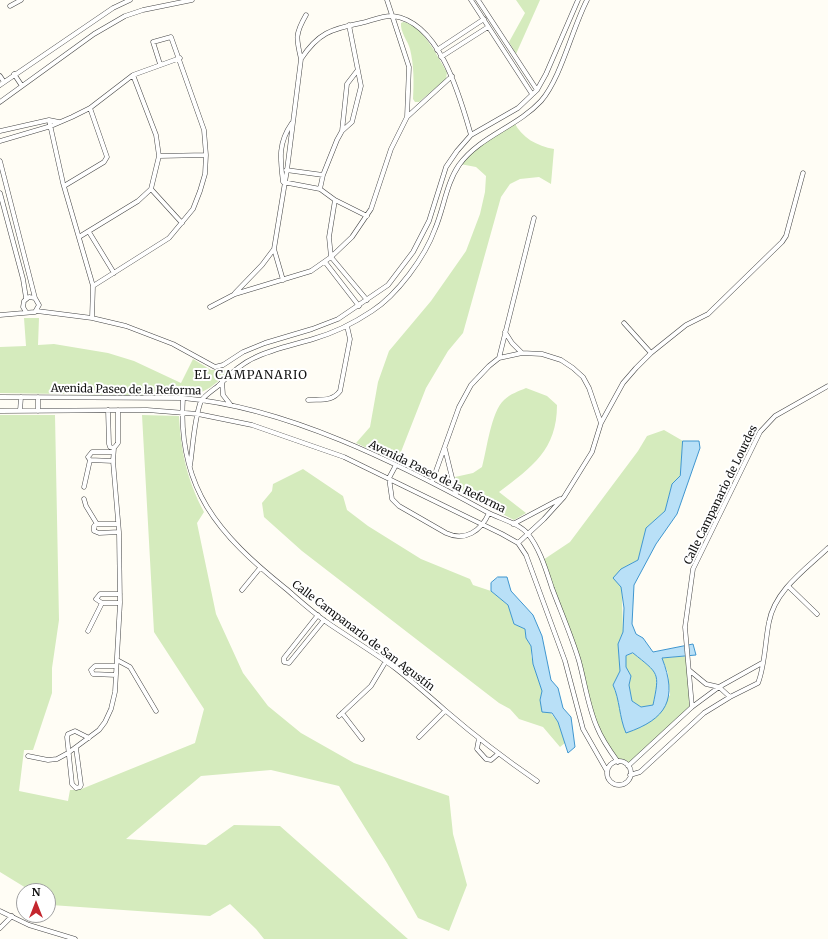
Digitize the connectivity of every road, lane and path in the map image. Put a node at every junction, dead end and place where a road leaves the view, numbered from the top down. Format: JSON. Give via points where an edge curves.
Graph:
{"nodes":[{"id":1,"x":21,"y":0,"type":"edge"},
{"id":2,"x":130,"y":0,"type":"edge"},
{"id":3,"x":192,"y":0,"type":"edge"},
{"id":4,"x":387,"y":0,"type":"edge"},
{"id":5,"x":478,"y":0,"type":"edge"},
{"id":6,"x":578,"y":0,"type":"edge"},
{"id":7,"x":587,"y":0,"type":"edge"},
{"id":8,"x":120,"y":2,"type":"edge"},
{"id":9,"x":472,"y":2,"type":"edge"},
{"id":10,"x":10,"y":6,"type":"dead end"},
{"id":11,"x":306,"y":15,"type":"dead end"},
{"id":12,"x":392,"y":16,"type":"junction"},
{"id":13,"x":484,"y":19,"type":"junction"},
{"id":14,"x":349,"y":25,"type":"junction"},
{"id":15,"x":488,"y":27,"type":"junction"},
{"id":16,"x":501,"y":36,"type":"junction"},
{"id":17,"x":496,"y":39,"type":"junction"},
{"id":18,"x":437,"y":50,"type":"junction"},
{"id":19,"x":441,"y":56,"type":"junction"},
{"id":20,"x":180,"y":58,"type":"junction"},
{"id":21,"x":301,"y":59,"type":"junction"},
{"id":22,"x":160,"y":64,"type":"junction"},
{"id":23,"x":357,"y":72,"type":"junction"},
{"id":24,"x":14,"y":74,"type":"junction"},
{"id":25,"x":133,"y":75,"type":"junction"},
{"id":26,"x":0,"y":76,"type":"edge"},
{"id":27,"x":452,"y":76,"type":"junction"},
{"id":28,"x":4,"y":82,"type":"junction"},
{"id":29,"x":0,"y":85,"type":"edge"},
{"id":30,"x":22,"y":86,"type":"junction"},
{"id":31,"x":537,"y":90,"type":"junction"},
{"id":32,"x":532,"y":94,"type":"junction"},
{"id":33,"x":0,"y":102,"type":"edge"},
{"id":34,"x":90,"y":108,"type":"junction"},
{"id":35,"x":407,"y":117,"type":"junction"},
{"id":36,"x":50,"y":120,"type":"junction"},
{"id":37,"x":59,"y":122,"type":"junction"},
{"id":38,"x":293,"y":122,"type":"junction"},
{"id":39,"x":51,"y":126,"type":"junction"},
{"id":40,"x":0,"y":131,"type":"edge"},
{"id":41,"x":342,"y":131,"type":"junction"},
{"id":42,"x":472,"y":135,"type":"junction"},
{"id":43,"x":0,"y":139,"type":"edge"},
{"id":44,"x":206,"y":155,"type":"junction"},
{"id":45,"x":159,"y":156,"type":"junction"},
{"id":46,"x":0,"y":161,"type":"edge"},
{"id":47,"x":281,"y":169,"type":"junction"},
{"id":48,"x":287,"y":170,"type":"junction"},
{"id":49,"x":803,"y":173,"type":"dead end"},
{"id":50,"x":323,"y":175,"type":"junction"},
{"id":51,"x":283,"y":182,"type":"junction"},
{"id":52,"x":64,"y":186,"type":"junction"},
{"id":53,"x":151,"y":189,"type":"junction"},
{"id":54,"x":320,"y":189,"type":"junction"},
{"id":55,"x":0,"y":193,"type":"edge"},
{"id":56,"x":335,"y":200,"type":"junction"},
{"id":57,"x":367,"y":216,"type":"junction"},
{"id":58,"x":15,"y":217,"type":"junction"},
{"id":59,"x":534,"y":218,"type":"dead end"},
{"id":60,"x":7,"y":219,"type":"junction"},
{"id":61,"x":182,"y":224,"type":"junction"},
{"id":62,"x":89,"y":232,"type":"junction"},
{"id":63,"x":79,"y":237,"type":"junction"},
{"id":64,"x":274,"y":249,"type":"junction"},
{"id":65,"x":331,"y":257,"type":"junction"},
{"id":66,"x":326,"y":262,"type":"junction"},
{"id":67,"x":114,"y":273,"type":"junction"},
{"id":68,"x":283,"y":280,"type":"junction"},
{"id":69,"x":93,"y":286,"type":"junction"},
{"id":70,"x":235,"y":294,"type":"junction"},
{"id":71,"x":26,"y":298,"type":"junction"},
{"id":72,"x":35,"y":298,"type":"junction"},
{"id":73,"x":367,"y":300,"type":"junction"},
{"id":74,"x":359,"y":306,"type":"junction"},
{"id":75,"x":210,"y":307,"type":"dead end"},
{"id":76,"x":37,"y":311,"type":"junction"},
{"id":77,"x":26,"y":312,"type":"junction"},
{"id":78,"x":0,"y":315,"type":"edge"},
{"id":79,"x":92,"y":318,"type":"junction"},
{"id":80,"x":624,"y":323,"type":"dead end"},
{"id":81,"x":347,"y":326,"type":"junction"},
{"id":82,"x":505,"y":332,"type":"junction"},
{"id":83,"x":522,"y":353,"type":"junction"},
{"id":84,"x":651,"y":353,"type":"junction"},
{"id":85,"x":499,"y":358,"type":"junction"},
{"id":86,"x":222,"y":381,"type":"junction"},
{"id":87,"x":828,"y":386,"type":"edge"},
{"id":88,"x":0,"y":397,"type":"edge"},
{"id":89,"x":21,"y":397,"type":"junction"},
{"id":90,"x":38,"y":397,"type":"junction"},
{"id":91,"x":183,"y":398,"type":"junction"},
{"id":92,"x":202,"y":400,"type":"junction"},
{"id":93,"x":308,"y":400,"type":"dead end"},
{"id":94,"x":232,"y":406,"type":"junction"},
{"id":95,"x":108,"y":410,"type":"junction"},
{"id":96,"x":118,"y":410,"type":"junction"},
{"id":97,"x":0,"y":411,"type":"edge"},
{"id":98,"x":20,"y":411,"type":"junction"},
{"id":99,"x":38,"y":411,"type":"junction"},
{"id":100,"x":182,"y":412,"type":"junction"},
{"id":101,"x":198,"y":414,"type":"junction"},
{"id":102,"x":601,"y":423,"type":"junction"},
{"id":103,"x":445,"y":449,"type":"junction"},
{"id":104,"x":114,"y":450,"type":"junction"},
{"id":105,"x":90,"y":460,"type":"junction"},
{"id":106,"x":113,"y":461,"type":"junction"},
{"id":107,"x":396,"y":465,"type":"junction"},
{"id":108,"x":190,"y":466,"type":"junction"},
{"id":109,"x":389,"y":478,"type":"junction"},
{"id":110,"x":432,"y":482,"type":"junction"},
{"id":111,"x":84,"y":487,"type":"dead end"},
{"id":112,"x":456,"y":494,"type":"junction"},
{"id":113,"x":564,"y":497,"type":"junction"},
{"id":114,"x":84,"y":499,"type":"dead end"},
{"id":115,"x":489,"y":513,"type":"junction"},
{"id":116,"x":96,"y":524,"type":"junction"},
{"id":117,"x":118,"y":524,"type":"junction"},
{"id":118,"x":484,"y":524,"type":"junction"},
{"id":119,"x":513,"y":524,"type":"junction"},
{"id":120,"x":119,"y":532,"type":"junction"},
{"id":121,"x":528,"y":533,"type":"junction"},
{"id":122,"x":518,"y":543,"type":"junction"},
{"id":123,"x":828,"y":548,"type":"edge"},
{"id":124,"x":260,"y":568,"type":"junction"},
{"id":125,"x":788,"y":586,"type":"junction"},
{"id":126,"x":242,"y":590,"type":"dead end"},
{"id":127,"x":120,"y":594,"type":"junction"},
{"id":128,"x":120,"y":602,"type":"junction"},
{"id":129,"x":102,"y":603,"type":"junction"},
{"id":130,"x":817,"y":614,"type":"dead end"},
{"id":131,"x":318,"y":615,"type":"junction"},
{"id":132,"x":324,"y":620,"type":"junction"},
{"id":133,"x":88,"y":631,"type":"dead end"},
{"id":134,"x":117,"y":660,"type":"junction"},
{"id":135,"x":386,"y":661,"type":"junction"},
{"id":136,"x":762,"y":663,"type":"junction"},
{"id":137,"x":116,"y":666,"type":"junction"},
{"id":138,"x":689,"y":670,"type":"junction"},
{"id":139,"x":116,"y":675,"type":"junction"},
{"id":140,"x":719,"y":687,"type":"junction"},
{"id":141,"x":730,"y":697,"type":"junction"},
{"id":142,"x":692,"y":707,"type":"junction"},
{"id":143,"x":156,"y":711,"type":"dead end"},
{"id":144,"x":445,"y":711,"type":"junction"},
{"id":145,"x":419,"y":737,"type":"dead end"},
{"id":146,"x":89,"y":738,"type":"junction"},
{"id":147,"x":479,"y":738,"type":"junction"},
{"id":148,"x":362,"y":740,"type":"dead end"},
{"id":149,"x":76,"y":748,"type":"junction"},
{"id":150,"x":68,"y":753,"type":"junction"},
{"id":151,"x":498,"y":754,"type":"junction"},
{"id":152,"x":28,"y":756,"type":"dead end"},
{"id":153,"x":618,"y":762,"type":"junction"},
{"id":154,"x":628,"y":766,"type":"junction"},
{"id":155,"x":607,"y":770,"type":"junction"},
{"id":156,"x":630,"y":775,"type":"junction"},
{"id":157,"x":537,"y":781,"type":"dead end"},
{"id":158,"x":0,"y":911,"type":"edge"},
{"id":159,"x":12,"y":916,"type":"junction"},
{"id":160,"x":0,"y":928,"type":"edge"},
{"id":161,"x":75,"y":939,"type":"edge"}],
"edges":[{"from":1,"to":10,"type":"street"},
{"from":2,"to":8,"type":"street"},
{"from":3,"to":30,"type":"street","via":[[125,16],[94,34]]},
{"from":4,"to":12,"type":"street"},
{"from":5,"to":9,"type":"street"},
{"from":5,"to":16,"type":"street"},
{"from":6,"to":31,"type":"street"},
{"from":7,"to":81,"type":"street","via":[[554,82],[542,99],[533,109],[498,131],[465,158],[453,176],[435,230],[414,267],[385,301]]},
{"from":8,"to":24,"type":"street"},
{"from":9,"to":13,"type":"street"},
{"from":11,"to":21,"type":"street","via":[[298,29]]},
{"from":12,"to":14,"type":"street"},
{"from":12,"to":18,"type":"street","via":[[420,27]]},
{"from":12,"to":35,"type":"street","via":[[409,67]]},
{"from":13,"to":15,"type":"street"},
{"from":13,"to":18,"type":"street"},
{"from":14,"to":21,"type":"street","via":[[328,32],[311,44]]},
{"from":14,"to":23,"type":"street"},
{"from":15,"to":17,"type":"street"},
{"from":15,"to":19,"type":"street"},
{"from":16,"to":17,"type":"street"},
{"from":16,"to":31,"type":"street"},
{"from":17,"to":32,"type":"street"},
{"from":18,"to":19,"type":"street"},
{"from":19,"to":27,"type":"street"},
{"from":20,"to":22,"type":"street"},
{"from":20,"to":22,"type":"street","via":[[171,38],[153,42]]},
{"from":20,"to":44,"type":"street","via":[[204,130]]},
{"from":21,"to":38,"type":"street"},
{"from":22,"to":25,"type":"street"},
{"from":23,"to":41,"type":"street","via":[[347,84]]},
{"from":23,"to":41,"type":"street","via":[[361,86],[358,103],[352,122]]},
{"from":24,"to":28,"type":"street"},
{"from":24,"to":30,"type":"street"},
{"from":25,"to":34,"type":"street"},
{"from":25,"to":45,"type":"street","via":[[156,136]]},
{"from":26,"to":28,"type":"street"},
{"from":27,"to":35,"type":"street"},
{"from":27,"to":42,"type":"street"},
{"from":28,"to":29,"type":"street"},
{"from":30,"to":33,"type":"street"},
{"from":31,"to":32,"type":"street"},
{"from":32,"to":42,"type":"street","via":[[518,108]]},
{"from":34,"to":37,"type":"street"},
{"from":34,"to":52,"type":"street","via":[[107,157],[104,162]]},
{"from":35,"to":57,"type":"street","via":[[391,149]]},
{"from":36,"to":37,"type":"street"},
{"from":36,"to":39,"type":"street"},
{"from":36,"to":40,"type":"street"},
{"from":37,"to":39,"type":"street"},
{"from":38,"to":47,"type":"street","via":[[284,134],[280,156]]},
{"from":38,"to":48,"type":"street"},
{"from":39,"to":43,"type":"street"},
{"from":39,"to":52,"type":"street"},
{"from":41,"to":50,"type":"street"},
{"from":42,"to":73,"type":"street","via":[[446,167],[429,221],[413,252],[388,284]]},
{"from":44,"to":45,"type":"street"},
{"from":44,"to":61,"type":"street","via":[[200,191],[193,209]]},
{"from":45,"to":53,"type":"street"},
{"from":46,"to":58,"type":"street"},
{"from":47,"to":48,"type":"street"},
{"from":47,"to":51,"type":"street"},
{"from":48,"to":50,"type":"street"},
{"from":48,"to":51,"type":"street"},
{"from":49,"to":84,"type":"street","via":[[786,236],[782,242],[708,314],[686,325]]},
{"from":50,"to":54,"type":"street"},
{"from":51,"to":54,"type":"street"},
{"from":51,"to":64,"type":"street"},
{"from":52,"to":63,"type":"street"},
{"from":53,"to":61,"type":"street"},
{"from":53,"to":62,"type":"street","via":[[138,201]]},
{"from":54,"to":56,"type":"street"},
{"from":55,"to":60,"type":"street"},
{"from":56,"to":57,"type":"street"},
{"from":56,"to":65,"type":"street","via":[[329,237]]},
{"from":57,"to":65,"type":"street","via":[[352,237]]},
{"from":58,"to":60,"type":"street"},
{"from":58,"to":72,"type":"street"},
{"from":59,"to":82,"type":"street"},
{"from":60,"to":71,"type":"street"},
{"from":61,"to":67,"type":"street","via":[[169,238]]},
{"from":62,"to":63,"type":"street"},
{"from":62,"to":67,"type":"street"},
{"from":63,"to":69,"type":"street"},
{"from":64,"to":68,"type":"street"},
{"from":64,"to":70,"type":"street"},
{"from":65,"to":66,"type":"street"},
{"from":65,"to":73,"type":"street"},
{"from":66,"to":68,"type":"street","via":[[310,271]]},
{"from":66,"to":74,"type":"street"},
{"from":67,"to":69,"type":"street"},
{"from":68,"to":70,"type":"street"},
{"from":69,"to":79,"type":"street"},
{"from":70,"to":75,"type":"street"},
{"from":71,"to":72,"type":"street"},
{"from":71,"to":77,"type":"street","via":[[23,303]]},
{"from":72,"to":76,"type":"street","via":[[39,303]]},
{"from":73,"to":74,"type":"street"},
{"from":74,"to":79,"type":"street","via":[[338,319],[312,330],[265,343],[218,367],[211,366],[195,355],[148,333]]},
{"from":76,"to":77,"type":"street"},
{"from":76,"to":79,"type":"street"},
{"from":77,"to":78,"type":"street"},
{"from":80,"to":84,"type":"street"},
{"from":81,"to":86,"type":"street","via":[[253,358]]},
{"from":81,"to":93,"type":"street","via":[[350,339],[340,391],[330,399]]},
{"from":82,"to":83,"type":"street"},
{"from":82,"to":85,"type":"street"},
{"from":83,"to":85,"type":"street"},
{"from":83,"to":102,"type":"street","via":[[542,354],[561,360],[573,368],[589,388]]},
{"from":84,"to":102,"type":"street","via":[[623,383]]},
{"from":85,"to":103,"type":"street","via":[[471,385],[459,406]]},
{"from":86,"to":92,"type":"street"},
{"from":86,"to":94,"type":"street","via":[[223,395]]},
{"from":87,"to":138,"type":"street","name":"Calle Campanario de Lourdes","via":[[775,416],[760,432],[693,569],[686,613],[685,640]]},
{"from":88,"to":89,"type":"street","name":"Avenida Paseo de la Reforma"},
{"from":89,"to":90,"type":"street","name":"Avenida Paseo de la Reforma"},
{"from":89,"to":98,"type":"street"},
{"from":90,"to":91,"type":"street","name":"Avenida Paseo de la Reforma"},
{"from":90,"to":99,"type":"street"},
{"from":91,"to":92,"type":"street","name":"Avenida Paseo de la Reforma"},
{"from":91,"to":100,"type":"street","name":"Calle Campanario de San Agustín"},
{"from":92,"to":94,"type":"street","name":"Avenida Paseo de la Reforma"},
{"from":92,"to":101,"type":"street","name":"Calle Campanario de San Agustín"},
{"from":94,"to":107,"type":"street","name":"Avenida Paseo de la Reforma","via":[[313,430]]},
{"from":95,"to":96,"type":"street","name":"Avenida Paseo de la Reforma"},
{"from":95,"to":99,"type":"street","name":"Avenida Paseo de la Reforma"},
{"from":95,"to":104,"type":"street","via":[[109,444]]},
{"from":96,"to":100,"type":"street","name":"Avenida Paseo de la Reforma"},
{"from":96,"to":104,"type":"street","via":[[118,442]]},
{"from":97,"to":98,"type":"street","name":"Avenida Paseo de la Reforma"},
{"from":98,"to":99,"type":"street","name":"Avenida Paseo de la Reforma"},
{"from":100,"to":101,"type":"street","name":"Avenida Paseo de la Reforma"},
{"from":100,"to":108,"type":"street","name":"Calle Campanario de San Agustín","via":[[183,440]]},
{"from":101,"to":108,"type":"street","name":"Calle Campanario de San Agustín"},
{"from":101,"to":109,"type":"street","name":"Avenida Paseo de la Reforma","via":[[252,425],[308,443]]},
{"from":102,"to":113,"type":"street","via":[[592,452]]},
{"from":103,"to":110,"type":"street"},
{"from":103,"to":112,"type":"street"},
{"from":104,"to":105,"type":"street","via":[[90,453]]},
{"from":104,"to":106,"type":"street"},
{"from":105,"to":106,"type":"street"},
{"from":105,"to":111,"type":"street"},
{"from":106,"to":117,"type":"street"},
{"from":107,"to":109,"type":"street"},
{"from":107,"to":110,"type":"street","name":"Avenida Paseo de la Reforma"},
{"from":108,"to":124,"type":"street","name":"Calle Campanario de San Agustín","via":[[207,509],[233,544]]},
{"from":109,"to":118,"type":"street","name":"Avenida Paseo de la Reforma"},
{"from":109,"to":118,"type":"street","via":[[392,499],[399,506],[453,536],[467,536]]},
{"from":110,"to":112,"type":"street","name":"Avenida Paseo de la Reforma"},
{"from":112,"to":115,"type":"street","name":"Avenida Paseo de la Reforma"},
{"from":113,"to":119,"type":"street"},
{"from":113,"to":121,"type":"street"},
{"from":114,"to":116,"type":"street"},
{"from":115,"to":118,"type":"street"},
{"from":115,"to":119,"type":"street","name":"Avenida Paseo de la Reforma"},
{"from":116,"to":117,"type":"street"},
{"from":116,"to":120,"type":"street","via":[[96,532]]},
{"from":117,"to":120,"type":"street"},
{"from":118,"to":122,"type":"street","name":"Avenida Paseo de la Reforma"},
{"from":119,"to":121,"type":"street","name":"Avenida Paseo de la Reforma"},
{"from":120,"to":127,"type":"street"},
{"from":121,"to":122,"type":"street"},
{"from":121,"to":153,"type":"street","via":[[542,561],[579,660],[596,726]]},
{"from":122,"to":155,"type":"street","via":[[526,555],[565,662],[583,729]]},
{"from":123,"to":125,"type":"street"},
{"from":124,"to":126,"type":"street"},
{"from":124,"to":131,"type":"street","name":"Calle Campanario de San Agustín"},
{"from":125,"to":130,"type":"street"},
{"from":125,"to":136,"type":"street","via":[[772,610]]},
{"from":127,"to":128,"type":"street"},
{"from":127,"to":129,"type":"street","via":[[98,595],[97,601]]},
{"from":128,"to":129,"type":"street"},
{"from":128,"to":134,"type":"street"},
{"from":129,"to":133,"type":"street"},
{"from":131,"to":132,"type":"street","name":"Calle Campanario de San Agustín"},
{"from":131,"to":132,"type":"street","via":[[284,658],[284,662],[289,663]]},
{"from":132,"to":135,"type":"street","name":"Calle Campanario de San Agustín"},
{"from":134,"to":137,"type":"street"},
{"from":134,"to":143,"type":"street","via":[[130,667]]},
{"from":135,"to":144,"type":"street","name":"Calle Campanario de San Agustín"},
{"from":135,"to":148,"type":"street","via":[[371,686],[341,714]]},
{"from":136,"to":140,"type":"street"},
{"from":136,"to":141,"type":"street","via":[[756,685]]},
{"from":137,"to":139,"type":"street"},
{"from":137,"to":139,"type":"street","via":[[95,666],[91,670],[93,674]]},
{"from":138,"to":140,"type":"street","via":[[706,684]]},
{"from":138,"to":142,"type":"street","name":"Calle Campanario de Lourdes"},
{"from":139,"to":146,"type":"street","via":[[111,709],[105,722]]},
{"from":140,"to":141,"type":"street"},
{"from":140,"to":142,"type":"street"},
{"from":141,"to":156,"type":"street","via":[[704,713],[638,773]]},
{"from":142,"to":154,"type":"street"},
{"from":144,"to":145,"type":"street"},
{"from":144,"to":147,"type":"street","name":"Calle Campanario de San Agustín"},
{"from":146,"to":149,"type":"street"},
{"from":146,"to":150,"type":"street","via":[[75,731],[68,734]]},
{"from":147,"to":151,"type":"street","name":"Calle Campanario de San Agustín"},
{"from":147,"to":151,"type":"street","via":[[477,750],[486,759],[491,760]]},
{"from":149,"to":150,"type":"street"},
{"from":149,"to":150,"type":"street","via":[[80,788],[73,787]]},
{"from":150,"to":152,"type":"street","via":[[48,760]]},
{"from":151,"to":157,"type":"street","name":"Calle Campanario de San Agustín"},
{"from":153,"to":154,"type":"street"},
{"from":153,"to":155,"type":"street","via":[[613,763]]},
{"from":154,"to":156,"type":"street"},
{"from":155,"to":156,"type":"street","via":[[608,779],[617,785],[626,783]]},
{"from":158,"to":159,"type":"street"},
{"from":159,"to":160,"type":"street"},
{"from":159,"to":161,"type":"street","via":[[29,925]]}]}
